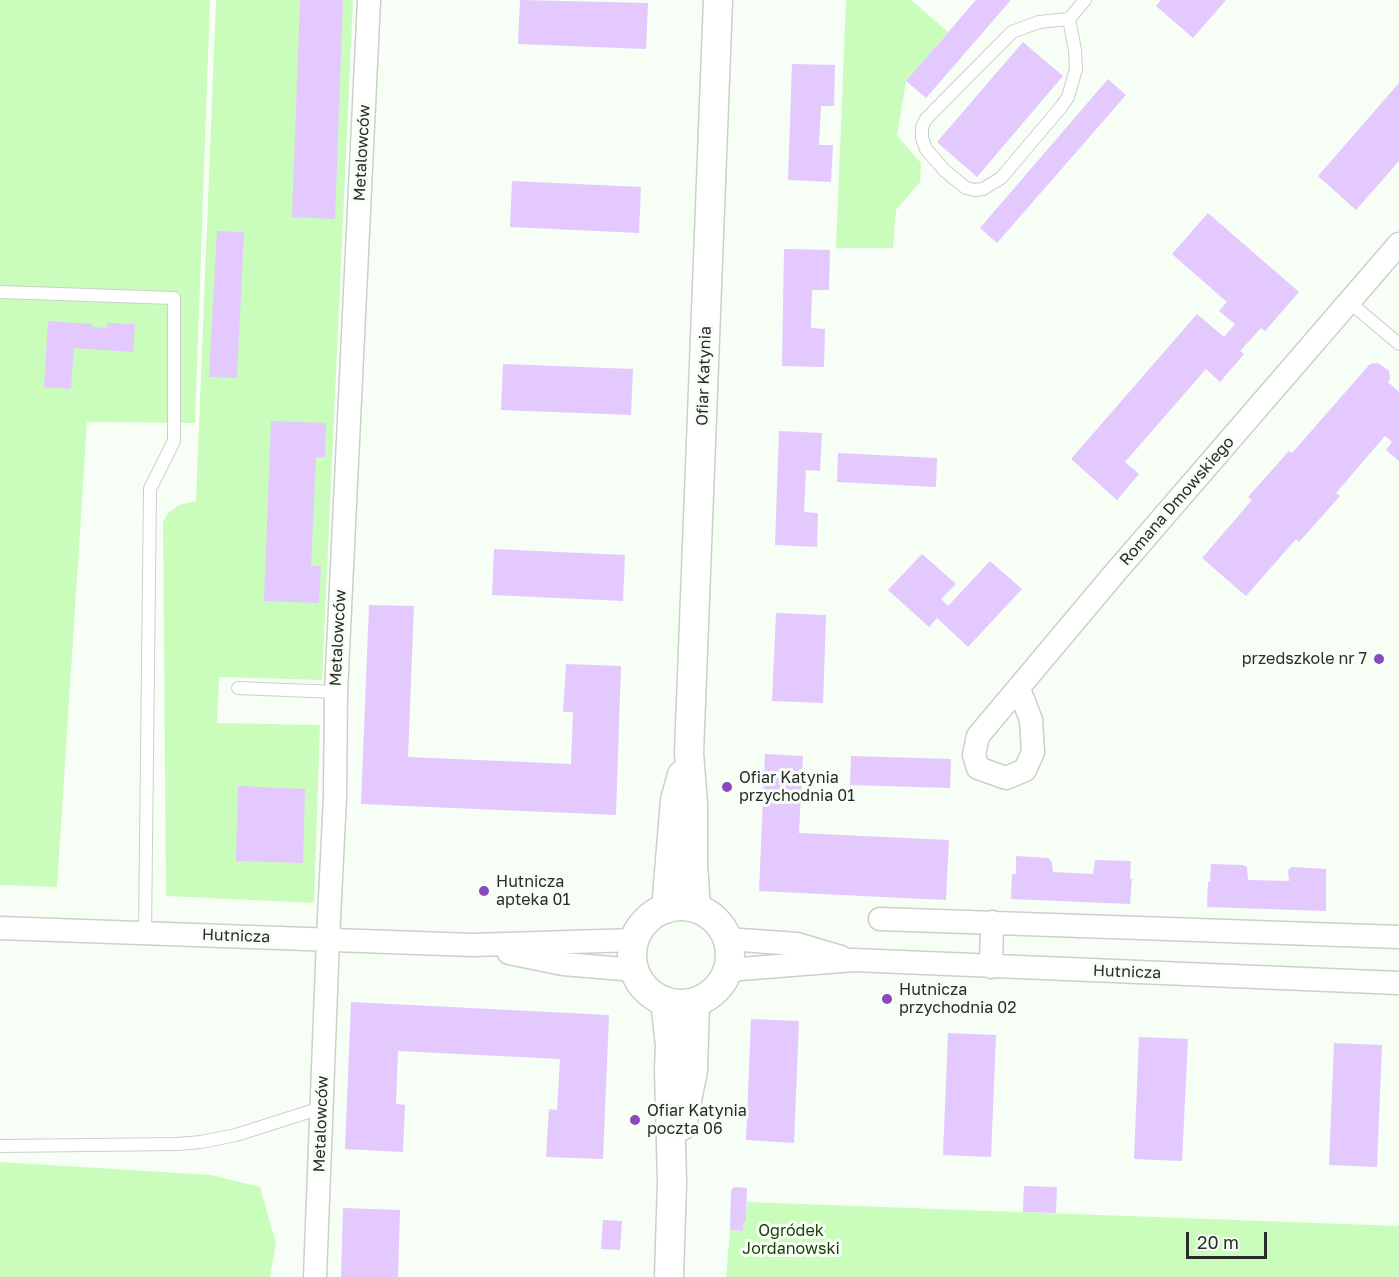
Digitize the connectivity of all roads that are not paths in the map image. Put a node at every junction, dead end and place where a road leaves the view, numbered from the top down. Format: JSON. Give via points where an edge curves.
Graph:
{"nodes":[{"id":1,"x":369,"y":0,"type":"edge"},
{"id":2,"x":718,"y":0,"type":"edge"},
{"id":3,"x":1085,"y":0,"type":"edge"},
{"id":4,"x":1069,"y":19,"type":"junction"},
{"id":5,"x":1395,"y":257,"type":"edge"},
{"id":6,"x":0,"y":292,"type":"edge"},
{"id":7,"x":1348,"y":301,"type":"junction"},
{"id":8,"x":1399,"y":344,"type":"edge"},
{"id":9,"x":238,"y":688,"type":"dead end"},
{"id":10,"x":1019,"y":689,"type":"junction"},
{"id":11,"x":336,"y":692,"type":"junction"},
{"id":12,"x":689,"y":753,"type":"junction"},
{"id":13,"x":696,"y":908,"type":"junction"},
{"id":14,"x":666,"y":909,"type":"junction"},
{"id":15,"x":879,"y":919,"type":"dead end"},
{"id":16,"x":992,"y":922,"type":"junction"},
{"id":17,"x":0,"y":928,"type":"edge"},
{"id":18,"x":145,"y":932,"type":"junction"},
{"id":19,"x":1399,"y":937,"type":"edge"},
{"id":20,"x":328,"y":939,"type":"junction"},
{"id":21,"x":728,"y":939,"type":"junction"},
{"id":22,"x":635,"y":940,"type":"junction"},
{"id":23,"x":473,"y":945,"type":"junction"},
{"id":24,"x":854,"y":960,"type":"junction"},
{"id":25,"x":991,"y":967,"type":"junction"},
{"id":26,"x":635,"y":970,"type":"junction"},
{"id":27,"x":728,"y":970,"type":"junction"},
{"id":28,"x":1399,"y":983,"type":"edge"},
{"id":29,"x":665,"y":1001,"type":"junction"},
{"id":30,"x":695,"y":1002,"type":"junction"},
{"id":31,"x":321,"y":1108,"type":"junction"},
{"id":32,"x":0,"y":1146,"type":"edge"},
{"id":33,"x":672,"y":1182,"type":"junction"},
{"id":34,"x":315,"y":1277,"type":"edge"},
{"id":35,"x":669,"y":1277,"type":"edge"}],
"edges":[{"from":1,"to":11,"type":"street","name":"Metalowców"},
{"from":2,"to":12,"type":"street","name":"Ofiar Katynia"},
{"from":3,"to":4,"type":"lane"},
{"from":4,"to":4,"type":"lane","via":[[1039,22],[1012,32],[926,118],[922,127],[926,149],[966,188],[983,189],[1001,178],[1068,97],[1076,69]]},
{"from":5,"to":7,"type":"street","name":"Romana Dmowskiego"},
{"from":6,"to":18,"type":"lane","via":[[174,298],[174,441],[150,489]]},
{"from":7,"to":8,"type":"lane"},
{"from":7,"to":10,"type":"street","name":"Romana Dmowskiego"},
{"from":9,"to":11,"type":"lane"},
{"from":10,"to":10,"type":"street","name":"Romana Dmowskiego","via":[[978,736],[974,755],[978,768],[1006,778],[1025,770],[1033,752],[1031,720]]},
{"from":11,"to":20,"type":"street","name":"Metalowców","via":[[336,789]]},
{"from":12,"to":13,"type":"street","name":"Ofiar Katynia"},
{"from":12,"to":14,"type":"street","name":"Ofiar Katynia","via":[[675,800]]},
{"from":13,"to":14,"type":"street"},
{"from":13,"to":21,"type":"street","via":[[721,926]]},
{"from":14,"to":22,"type":"street","via":[[652,915]]},
{"from":15,"to":16,"type":"street"},
{"from":16,"to":19,"type":"street"},
{"from":16,"to":25,"type":"street"},
{"from":17,"to":18,"type":"street","name":"Hutnicza"},
{"from":18,"to":20,"type":"street","name":"Hutnicza"},
{"from":20,"to":23,"type":"street","name":"Hutnicza"},
{"from":20,"to":31,"type":"street","name":"Metalowców"},
{"from":21,"to":24,"type":"street","name":"Hutnicza","via":[[797,944]]},
{"from":21,"to":27,"type":"street"},
{"from":22,"to":23,"type":"street","name":"Hutnicza"},
{"from":22,"to":26,"type":"street"},
{"from":23,"to":26,"type":"street","name":"Hutnicza","via":[[563,964]]},
{"from":24,"to":25,"type":"street","name":"Hutnicza"},
{"from":24,"to":27,"type":"street","name":"Hutnicza"},
{"from":25,"to":28,"type":"street","name":"Hutnicza"},
{"from":26,"to":29,"type":"street","via":[[646,989]]},
{"from":27,"to":30,"type":"street","via":[[710,995]]},
{"from":29,"to":30,"type":"street"},
{"from":29,"to":33,"type":"street","via":[[670,1045]]},
{"from":30,"to":33,"type":"street","via":[[693,1070]]},
{"from":31,"to":32,"type":"lane","via":[[201,1142]]},
{"from":31,"to":34,"type":"street","name":"Metalowców"},
{"from":33,"to":35,"type":"street"}]}
